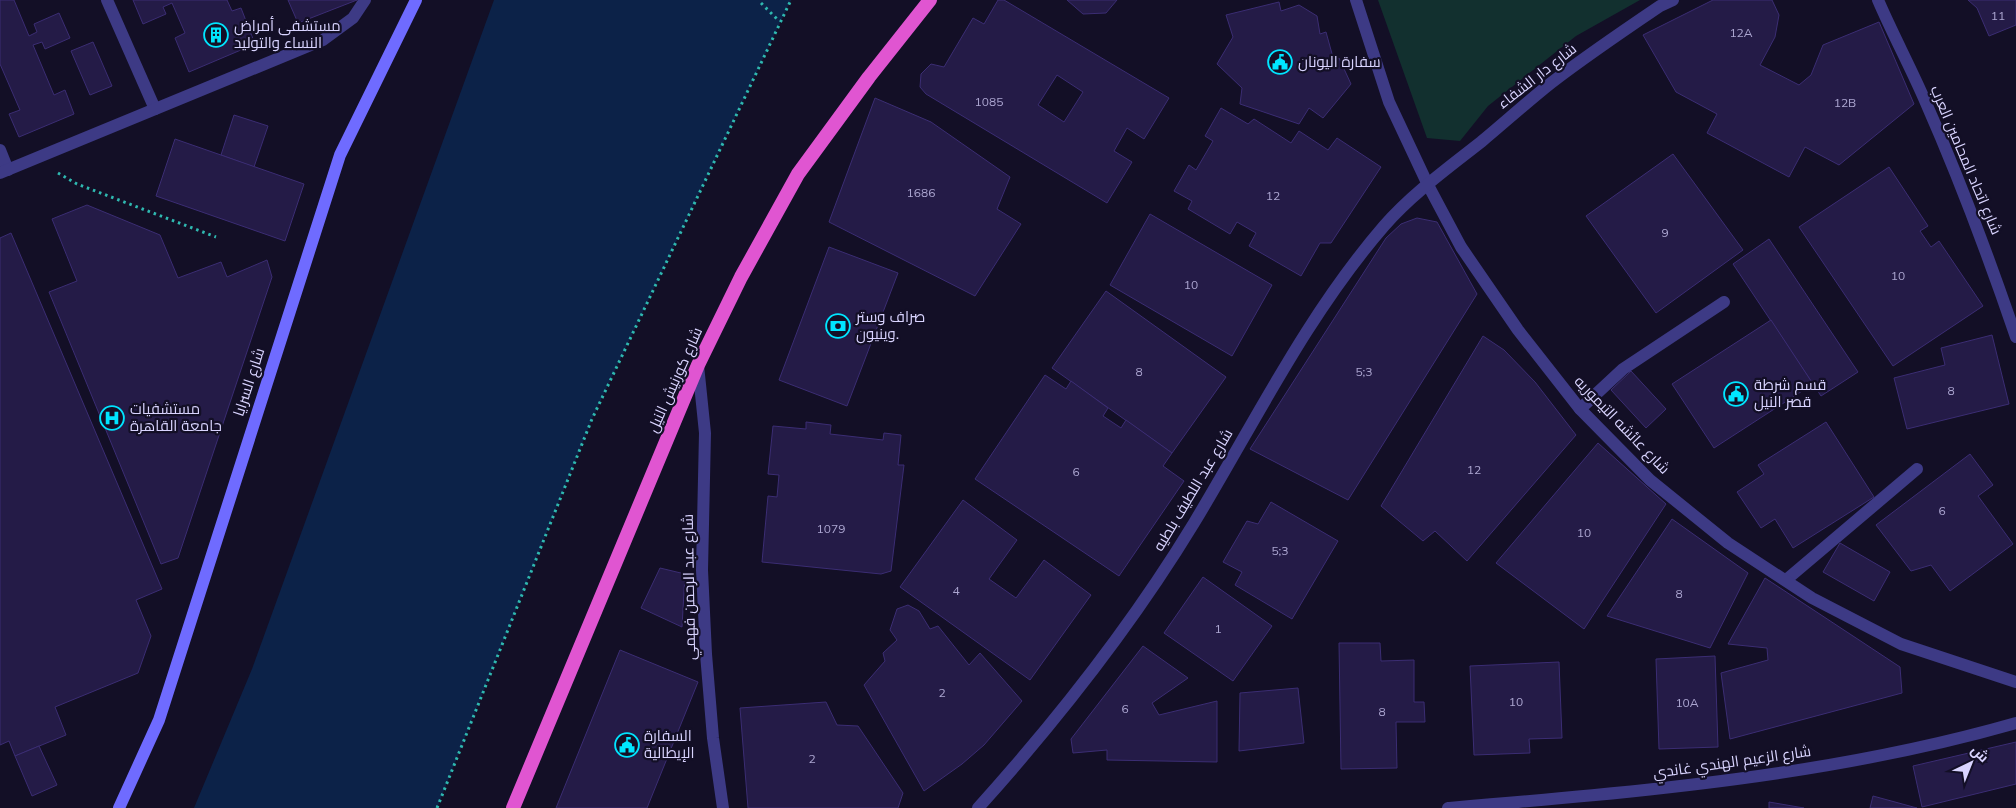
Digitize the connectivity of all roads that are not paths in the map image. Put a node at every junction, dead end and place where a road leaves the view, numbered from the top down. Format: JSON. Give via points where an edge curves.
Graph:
{"nodes":[{"id":1,"x":107,"y":0,"type":"edge"},
{"id":2,"x":364,"y":0,"type":"edge"},
{"id":3,"x":416,"y":0,"type":"edge"},
{"id":4,"x":930,"y":0,"type":"edge"},
{"id":5,"x":1356,"y":0,"type":"edge"},
{"id":6,"x":1673,"y":0,"type":"edge"},
{"id":7,"x":1878,"y":0,"type":"edge"},
{"id":8,"x":155,"y":109,"type":"junction"},
{"id":9,"x":0,"y":150,"type":"edge"},
{"id":10,"x":4,"y":171,"type":"edge"},
{"id":11,"x":1428,"y":185,"type":"junction"},
{"id":12,"x":1724,"y":302,"type":"dead end"},
{"id":13,"x":2016,"y":337,"type":"edge"},
{"id":14,"x":698,"y":365,"type":"junction"},
{"id":15,"x":1580,"y":409,"type":"junction"},
{"id":16,"x":1917,"y":469,"type":"dead end"},
{"id":17,"x":1786,"y":580,"type":"junction"},
{"id":18,"x":2016,"y":682,"type":"edge"},
{"id":19,"x":2016,"y":724,"type":"edge"},
{"id":20,"x":119,"y":808,"type":"edge"},
{"id":21,"x":513,"y":808,"type":"edge"},
{"id":22,"x":723,"y":808,"type":"edge"},
{"id":23,"x":978,"y":808,"type":"edge"},
{"id":24,"x":1448,"y":808,"type":"edge"}],
"edges":[{"from":1,"to":8,"type":"street"},
{"from":2,"to":8,"type":"street","via":[[352,18],[323,40]]},
{"from":3,"to":20,"type":"main road","name":"شارع السرايا","via":[[340,155],[159,720]]},
{"from":4,"to":14,"type":"highway","name":"شارع كورنيش النيل","via":[[798,174],[741,277]]},
{"from":5,"to":11,"type":"street","name":"شارع عائشه التيموريه","via":[[1389,102]]},
{"from":6,"to":11,"type":"street","name":"شارع دار الشفاء","via":[[1652,11],[1550,83]]},
{"from":7,"to":13,"type":"street","name":"شارع اتحاد المحامين العرب","via":[[1960,182]]},
{"from":8,"to":10,"type":"street"},
{"from":9,"to":10,"type":"street"},
{"from":11,"to":15,"type":"street","name":"شارع عائشه التيموريه","via":[[1460,247],[1518,330]]},
{"from":11,"to":23,"type":"street","name":"شارع عبد اللطيف بلطيه","via":[[1386,224],[1342,277],[1140,606],[1082,685]]},
{"from":12,"to":15,"type":"street","via":[[1623,369]]},
{"from":14,"to":21,"type":"highway","name":"شارع كورنيش النيل"},
{"from":14,"to":22,"type":"street","name":"شارع عبد الرحمن فهمي","via":[[705,433],[702,570],[706,654]]},
{"from":15,"to":17,"type":"street","name":"شارع عائشه التيموريه","via":[[1650,480],[1728,544]]},
{"from":16,"to":17,"type":"street"},
{"from":17,"to":18,"type":"street","name":"شارع عائشه التيموريه","via":[[1812,598],[1901,644]]},
{"from":19,"to":24,"type":"street","name":"شارع الزعيم الهندي غاندي","via":[[1889,754],[1788,773],[1686,787]]}]}
